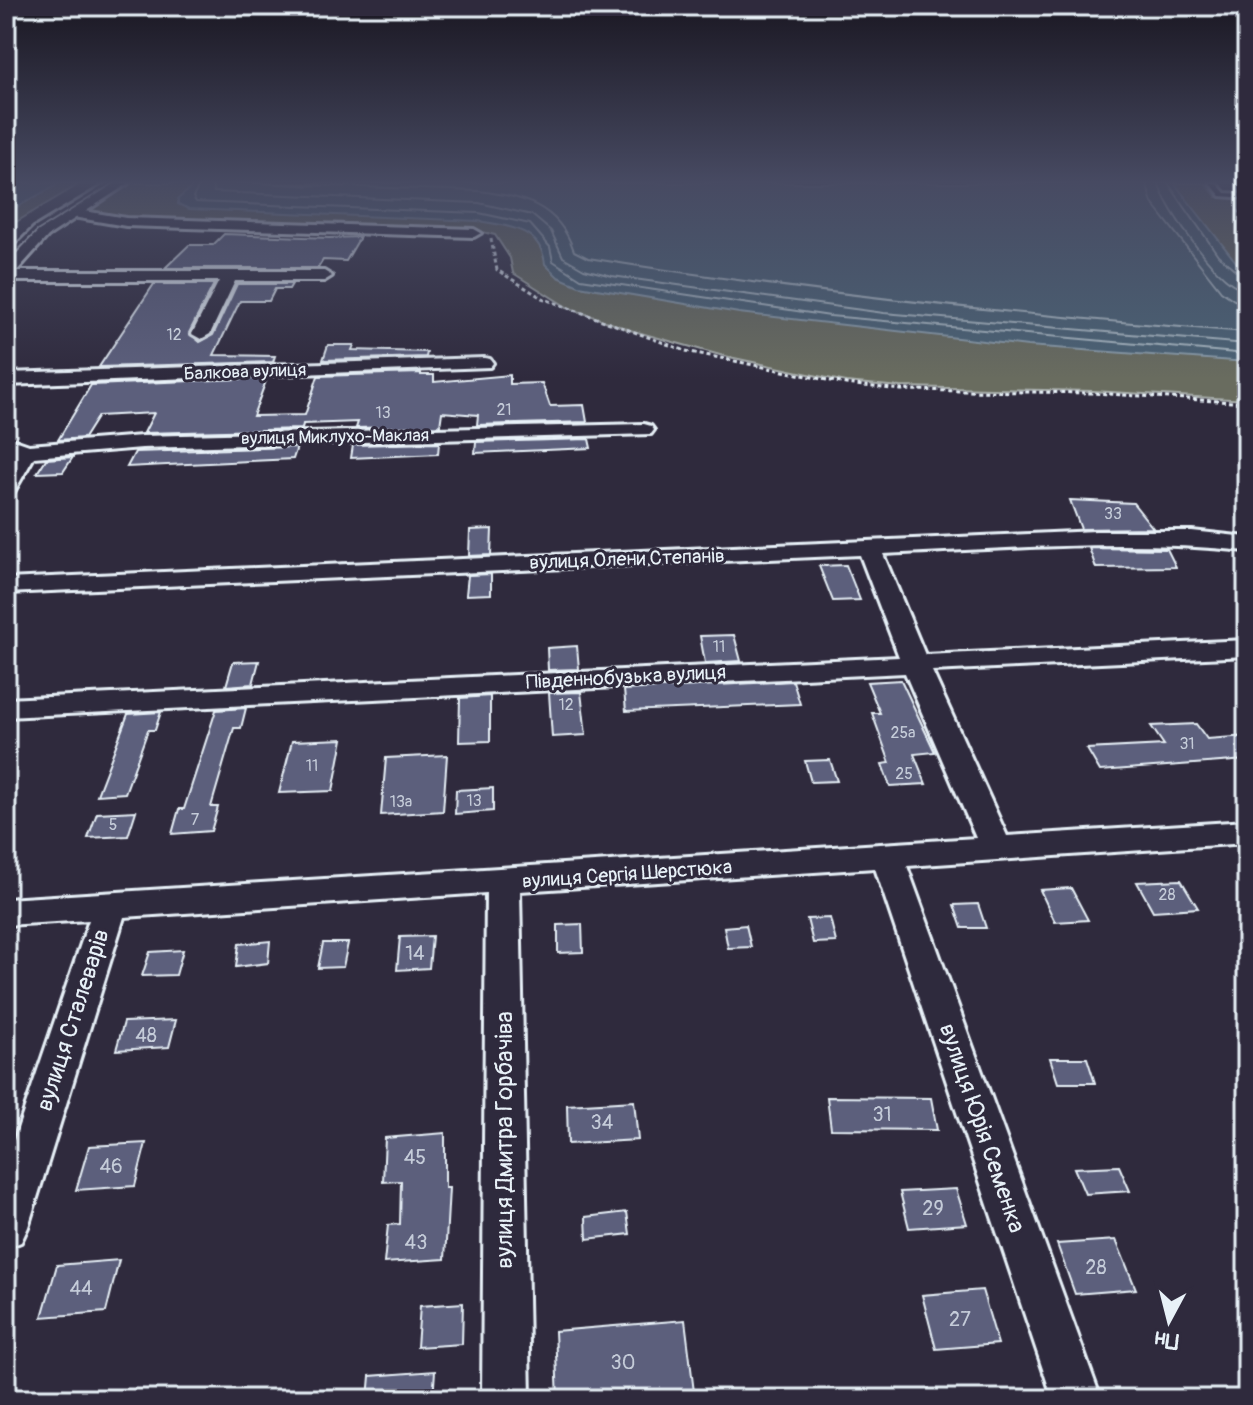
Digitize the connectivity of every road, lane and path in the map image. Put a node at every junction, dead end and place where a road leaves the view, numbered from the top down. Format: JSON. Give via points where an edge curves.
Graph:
{"nodes":[{"id":1,"x":25,"y":249,"type":"edge"},
{"id":2,"x":493,"y":249,"type":"edge"},
{"id":3,"x":6,"y":269,"type":"edge"},
{"id":4,"x":6,"y":276,"type":"edge"},
{"id":5,"x":324,"y":276,"type":"dead end"},
{"id":6,"x":228,"y":278,"type":"junction"},
{"id":7,"x":201,"y":334,"type":"dead end"},
{"id":8,"x":484,"y":363,"type":"dead end"},
{"id":9,"x":6,"y":379,"type":"edge"},
{"id":10,"x":1247,"y":403,"type":"edge"},
{"id":11,"x":644,"y":430,"type":"dead end"},
{"id":12,"x":6,"y":443,"type":"edge"},
{"id":13,"x":27,"y":451,"type":"junction"},
{"id":14,"x":6,"y":487,"type":"edge"},
{"id":15,"x":1247,"y":544,"type":"edge"},
{"id":16,"x":869,"y":549,"type":"junction"},
{"id":17,"x":6,"y":586,"type":"edge"},
{"id":18,"x":1247,"y":648,"type":"edge"},
{"id":19,"x":914,"y":662,"type":"junction"},
{"id":20,"x":6,"y":708,"type":"edge"},
{"id":21,"x":1247,"y":832,"type":"edge"},
{"id":22,"x":996,"y":846,"type":"junction"},
{"id":23,"x":888,"y":857,"type":"junction"},
{"id":24,"x":503,"y":882,"type":"junction"},
{"id":25,"x":111,"y":905,"type":"junction"},
{"id":26,"x":6,"y":912,"type":"edge"},
{"id":27,"x":6,"y":1227,"type":"edge"},
{"id":28,"x":506,"y":1399,"type":"edge"},
{"id":29,"x":1077,"y":1399,"type":"edge"}],
"edges":[{"from":1,"to":3,"type":"main road"},
{"from":2,"to":10,"type":"path","via":[[497,270],[542,298],[686,351],[846,384]]},
{"from":4,"to":6,"type":"street"},
{"from":5,"to":6,"type":"street"},
{"from":6,"to":7,"type":"street"},
{"from":8,"to":9,"type":"street","name":"Балкова вулиця"},
{"from":11,"to":13,"type":"street","name":"вулиця Миклухо-Маклая","via":[[142,442]]},
{"from":12,"to":13,"type":"street"},
{"from":13,"to":14,"type":"street"},
{"from":15,"to":16,"type":"street","name":"вулиця Олени Степанів","via":[[1096,538]]},
{"from":16,"to":17,"type":"street","name":"вулиця Олени Степанів"},
{"from":16,"to":19,"type":"street"},
{"from":18,"to":19,"type":"street","name":"Південнобузька вулиця"},
{"from":19,"to":20,"type":"street","name":"Південнобузька вулиця"},
{"from":19,"to":22,"type":"street"},
{"from":21,"to":22,"type":"street","name":"вулиця Сергія Шерстюка"},
{"from":22,"to":23,"type":"street","name":"вулиця Сергія Шерстюка"},
{"from":23,"to":24,"type":"street","name":"вулиця Сергія Шерстюка"},
{"from":23,"to":29,"type":"street","name":"вулиця Юрія Семенка"},
{"from":24,"to":25,"type":"street","name":"вулиця Сергія Шерстюка"},
{"from":24,"to":28,"type":"street","name":"вулиця Дмитра Горбачіва"},
{"from":25,"to":26,"type":"street","name":"вулиця Сергія Шерстюка"},
{"from":25,"to":27,"type":"street","name":"вулиця Сталеварів"}]}
